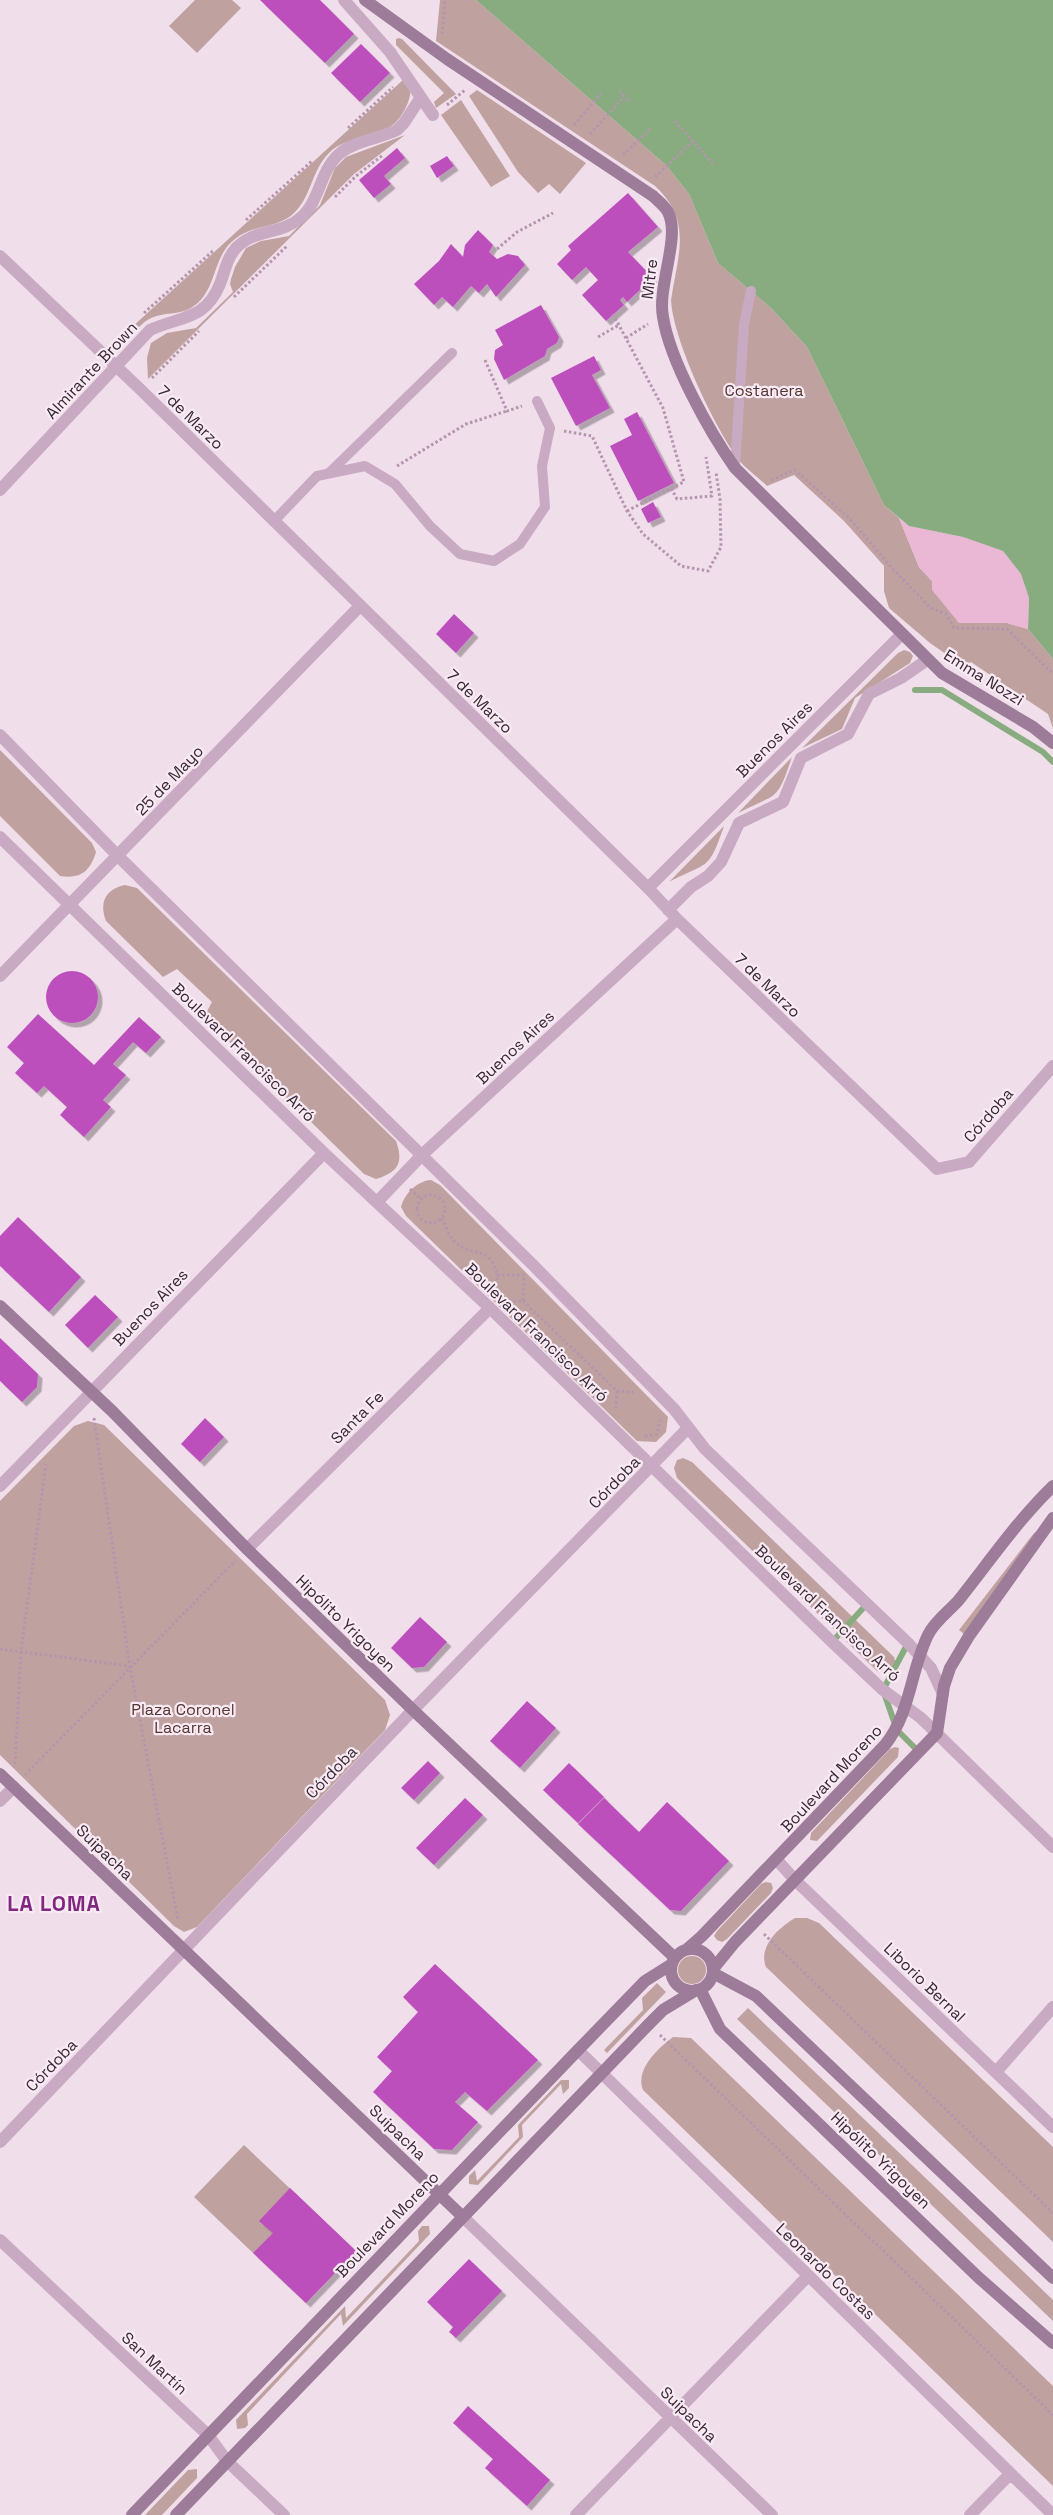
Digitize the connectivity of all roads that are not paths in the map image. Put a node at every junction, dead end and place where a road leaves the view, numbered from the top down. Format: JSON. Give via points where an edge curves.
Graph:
{"nodes":[{"id":1,"x":344,"y":0,"type":"edge"},
{"id":2,"x":365,"y":0,"type":"edge"},
{"id":3,"x":421,"y":97,"type":"junction"},
{"id":4,"x":433,"y":115,"type":"dead end"},
{"id":5,"x":0,"y":256,"type":"edge"},
{"id":6,"x":751,"y":291,"type":"dead end"},
{"id":7,"x":452,"y":353,"type":"dead end"},
{"id":8,"x":117,"y":367,"type":"junction"},
{"id":9,"x":537,"y":401,"type":"road end"},
{"id":10,"x":734,"y":468,"type":"junction"},
{"id":11,"x":328,"y":474,"type":"junction"},
{"id":12,"x":0,"y":490,"type":"edge"},
{"id":13,"x":274,"y":521,"type":"junction"},
{"id":14,"x":360,"y":606,"type":"junction"},
{"id":15,"x":901,"y":635,"type":"junction"},
{"id":16,"x":927,"y":660,"type":"junction"},
{"id":17,"x":0,"y":735,"type":"edge"},
{"id":18,"x":1053,"y":743,"type":"edge"},
{"id":19,"x":0,"y":837,"type":"edge"},
{"id":20,"x":118,"y":856,"type":"junction"},
{"id":21,"x":648,"y":888,"type":"junction"},
{"id":22,"x":71,"y":905,"type":"junction"},
{"id":23,"x":672,"y":915,"type":"junction"},
{"id":24,"x":0,"y":976,"type":"edge"},
{"id":25,"x":1053,"y":1066,"type":"edge"},
{"id":26,"x":324,"y":1153,"type":"junction"},
{"id":27,"x":423,"y":1154,"type":"junction"},
{"id":28,"x":937,"y":1169,"type":"joint"},
{"id":29,"x":377,"y":1202,"type":"junction"},
{"id":30,"x":0,"y":1306,"type":"edge"},
{"id":31,"x":490,"y":1308,"type":"junction"},
{"id":32,"x":90,"y":1391,"type":"junction"},
{"id":33,"x":688,"y":1428,"type":"junction"},
{"id":34,"x":651,"y":1467,"type":"junction"},
{"id":35,"x":0,"y":1486,"type":"edge"},
{"id":36,"x":1053,"y":1486,"type":"edge"},
{"id":37,"x":1053,"y":1518,"type":"edge"},
{"id":38,"x":247,"y":1549,"type":"junction"},
{"id":39,"x":920,"y":1655,"type":"junction"},
{"id":40,"x":943,"y":1694,"type":"junction"},
{"id":41,"x":906,"y":1706,"type":"junction"},
{"id":42,"x":413,"y":1710,"type":"junction"},
{"id":43,"x":937,"y":1732,"type":"junction"},
{"id":44,"x":0,"y":1774,"type":"edge"},
{"id":45,"x":14,"y":1787,"type":"junction"},
{"id":46,"x":0,"y":1800,"type":"edge"},
{"id":47,"x":1053,"y":1847,"type":"edge"},
{"id":48,"x":776,"y":1859,"type":"junction"},
{"id":49,"x":795,"y":1880,"type":"junction"},
{"id":50,"x":184,"y":1950,"type":"junction"},
{"id":51,"x":686,"y":1950,"type":"junction"},
{"id":52,"x":673,"y":1961,"type":"junction"},
{"id":53,"x":713,"y":1971,"type":"junction"},
{"id":54,"x":698,"y":1990,"type":"junction"},
{"id":55,"x":1053,"y":2007,"type":"edge"},
{"id":56,"x":578,"y":2050,"type":"junction"},
{"id":57,"x":996,"y":2072,"type":"junction"},
{"id":58,"x":601,"y":2073,"type":"junction"},
{"id":59,"x":1053,"y":2127,"type":"edge"},
{"id":60,"x":0,"y":2142,"type":"edge"},
{"id":61,"x":439,"y":2194,"type":"junction"},
{"id":62,"x":462,"y":2216,"type":"junction"},
{"id":63,"x":0,"y":2240,"type":"edge"},
{"id":64,"x":808,"y":2276,"type":"junction"},
{"id":65,"x":1053,"y":2278,"type":"edge"},
{"id":66,"x":1053,"y":2343,"type":"edge"},
{"id":67,"x":670,"y":2418,"type":"junction"},
{"id":68,"x":208,"y":2435,"type":"junction"},
{"id":69,"x":227,"y":2461,"type":"junction"},
{"id":70,"x":1010,"y":2474,"type":"junction"},
{"id":71,"x":132,"y":2515,"type":"edge"},
{"id":72,"x":176,"y":2515,"type":"edge"},
{"id":73,"x":284,"y":2515,"type":"edge"},
{"id":74,"x":576,"y":2515,"type":"edge"},
{"id":75,"x":772,"y":2515,"type":"edge"},
{"id":76,"x":970,"y":2515,"type":"edge"},
{"id":77,"x":1053,"y":2515,"type":"edge"}],
"edges":[{"from":1,"to":3,"type":"street","via":[[390,52]]},
{"from":2,"to":10,"type":"main road","name":"Mitre","via":[[454,64],[653,196],[668,210],[672,230],[661,297],[663,318],[679,366],[709,427]]},
{"from":3,"to":4,"type":"street"},
{"from":3,"to":8,"type":"street","name":"Almirante Brown","via":[[397,130],[339,153],[330,163],[311,206],[300,219],[244,240],[228,259],[214,296],[205,308],[184,320],[150,330]]},
{"from":5,"to":8,"type":"street","name":"7 de Marzo"},
{"from":6,"to":10,"type":"lane","via":[[744,324]]},
{"from":7,"to":11,"type":"lane"},
{"from":8,"to":12,"type":"street","name":"Almirante Brown"},
{"from":8,"to":13,"type":"street","name":"7 de Marzo"},
{"from":9,"to":11,"type":"lane","via":[[550,428],[542,466],[545,507],[520,544],[494,561],[460,554],[430,526],[395,484],[365,466]]},
{"from":10,"to":15,"type":"main road","name":"Mitre"},
{"from":11,"to":13,"type":"lane","via":[[317,476]]},
{"from":13,"to":14,"type":"street","name":"7 de Marzo"},
{"from":14,"to":20,"type":"street","name":"25 de Mayo"},
{"from":14,"to":21,"type":"street","name":"7 de Marzo"},
{"from":15,"to":16,"type":"main road","name":"Emma Nozzi"},
{"from":15,"to":21,"type":"street","name":"Buenos Aires"},
{"from":16,"to":18,"type":"main road","name":"Emma Nozzi","via":[[942,673],[1033,727]]},
{"from":16,"to":23,"type":"street","name":"Buenos Aires","via":[[869,694],[848,734],[801,758],[783,802],[739,823],[721,862],[708,876],[691,886]]},
{"from":17,"to":20,"type":"street","name":"Boulevard Francisco Arró"},
{"from":19,"to":22,"type":"street","name":"Boulevard Francisco Arró"},
{"from":20,"to":22,"type":"street","name":"25 de Mayo"},
{"from":20,"to":27,"type":"street","name":"Boulevard Francisco Arró"},
{"from":21,"to":23,"type":"street","name":"7 de Marzo"},
{"from":22,"to":24,"type":"street","name":"25 de Mayo"},
{"from":22,"to":26,"type":"street","name":"Boulevard Francisco Arró"},
{"from":23,"to":27,"type":"street","name":"Buenos Aires"},
{"from":23,"to":28,"type":"street","name":"7 de Marzo"},
{"from":25,"to":28,"type":"street","name":"Córdoba","via":[[969,1162]]},
{"from":26,"to":29,"type":"street","name":"Boulevard Francisco Arró"},
{"from":26,"to":32,"type":"street","name":"Buenos Aires"},
{"from":27,"to":29,"type":"street","name":"Buenos Aires"},
{"from":27,"to":33,"type":"street","name":"Boulevard Francisco Arró","via":[[674,1409]]},
{"from":29,"to":31,"type":"street","name":"Boulevard Francisco Arró"},
{"from":30,"to":32,"type":"main road","name":"Hipólito Yrigoyen"},
{"from":31,"to":34,"type":"street","name":"Boulevard Francisco Arró"},
{"from":31,"to":38,"type":"street","name":"Santa Fe"},
{"from":32,"to":35,"type":"street","name":"Buenos Aires","via":[[50,1437]]},
{"from":32,"to":38,"type":"main road","name":"Hipólito Yrigoyen"},
{"from":33,"to":34,"type":"street","name":"Córdoba"},
{"from":33,"to":39,"type":"street","name":"Boulevard Francisco Arró","via":[[705,1449]]},
{"from":34,"to":41,"type":"street","name":"Boulevard Francisco Arró","via":[[883,1690]]},
{"from":34,"to":42,"type":"street","name":"Córdoba"},
{"from":36,"to":39,"type":"main road","name":"Boulevard Moreno","via":[[1013,1528],[957,1602],[928,1633]]},
{"from":37,"to":40,"type":"main road","via":[[969,1636],[950,1668]]},
{"from":38,"to":42,"type":"main road","name":"Hipólito Yrigoyen"},
{"from":39,"to":40,"type":"street","name":"Boulevard Francisco Arró","via":[[931,1668]]},
{"from":39,"to":41,"type":"main road","name":"Boulevard Moreno"},
{"from":40,"to":43,"type":"main road"},
{"from":41,"to":43,"type":"street","name":"Boulevard Francisco Arró"},
{"from":41,"to":48,"type":"main road","name":"Boulevard Moreno","via":[[898,1730],[886,1745]]},
{"from":42,"to":50,"type":"street","name":"Córdoba"},
{"from":42,"to":52,"type":"main road","name":"Hipólito Yrigoyen"},
{"from":43,"to":47,"type":"street","name":"Boulevard Francisco Arró"},
{"from":43,"to":49,"type":"main road"},
{"from":44,"to":45,"type":"main road","name":"Suipacha"},
{"from":45,"to":46,"type":"street"},
{"from":45,"to":50,"type":"main road","name":"Suipacha"},
{"from":48,"to":49,"type":"street","name":"Liborio Bernal"},
{"from":48,"to":51,"type":"main road","name":"Boulevard Moreno"},
{"from":49,"to":53,"type":"main road"},
{"from":49,"to":57,"type":"street","name":"Liborio Bernal"},
{"from":50,"to":60,"type":"street","name":"Córdoba"},
{"from":50,"to":61,"type":"main road","name":"Suipacha"},
{"from":51,"to":52,"type":"main road"},
{"from":51,"to":53,"type":"main road","name":"Hipólito Yrigoyen","via":[[705,1953]]},
{"from":52,"to":54,"type":"main road","name":"Hipólito Yrigoyen","via":[[671,1970],[676,1983],[688,1990]]},
{"from":52,"to":56,"type":"main road","name":"Boulevard Moreno","via":[[645,1980]]},
{"from":53,"to":54,"type":"main road","via":[[708,1984]]},
{"from":53,"to":65,"type":"main road","name":"Hipólito Yrigoyen","via":[[756,1996]]},
{"from":54,"to":58,"type":"main road","via":[[663,2010]]},
{"from":54,"to":66,"type":"main road","name":"Hipólito Yrigoyen","via":[[720,2029],[978,2277]]},
{"from":55,"to":57,"type":"street"},
{"from":56,"to":58,"type":"street","name":"Leonardo Costas"},
{"from":56,"to":61,"type":"main road","name":"Boulevard Moreno"},
{"from":57,"to":59,"type":"street","name":"Liborio Bernal"},
{"from":58,"to":62,"type":"main road"},
{"from":58,"to":64,"type":"street","name":"Leonardo Costas"},
{"from":61,"to":62,"type":"main road","name":"Suipacha"},
{"from":61,"to":68,"type":"main road","name":"Boulevard Moreno"},
{"from":62,"to":67,"type":"street","name":"Suipacha"},
{"from":62,"to":69,"type":"main road"},
{"from":63,"to":68,"type":"street","name":"San Martín"},
{"from":64,"to":67,"type":"street"},
{"from":64,"to":70,"type":"street","name":"Leonardo Costas"},
{"from":67,"to":74,"type":"street"},
{"from":67,"to":75,"type":"street","name":"Suipacha"},
{"from":68,"to":69,"type":"street","name":"San Martín"},
{"from":68,"to":71,"type":"main road","name":"Boulevard Moreno"},
{"from":69,"to":72,"type":"main road"},
{"from":69,"to":73,"type":"street","name":"San Martín"},
{"from":70,"to":76,"type":"street"},
{"from":70,"to":77,"type":"street","name":"Leonardo Costas"}]}
